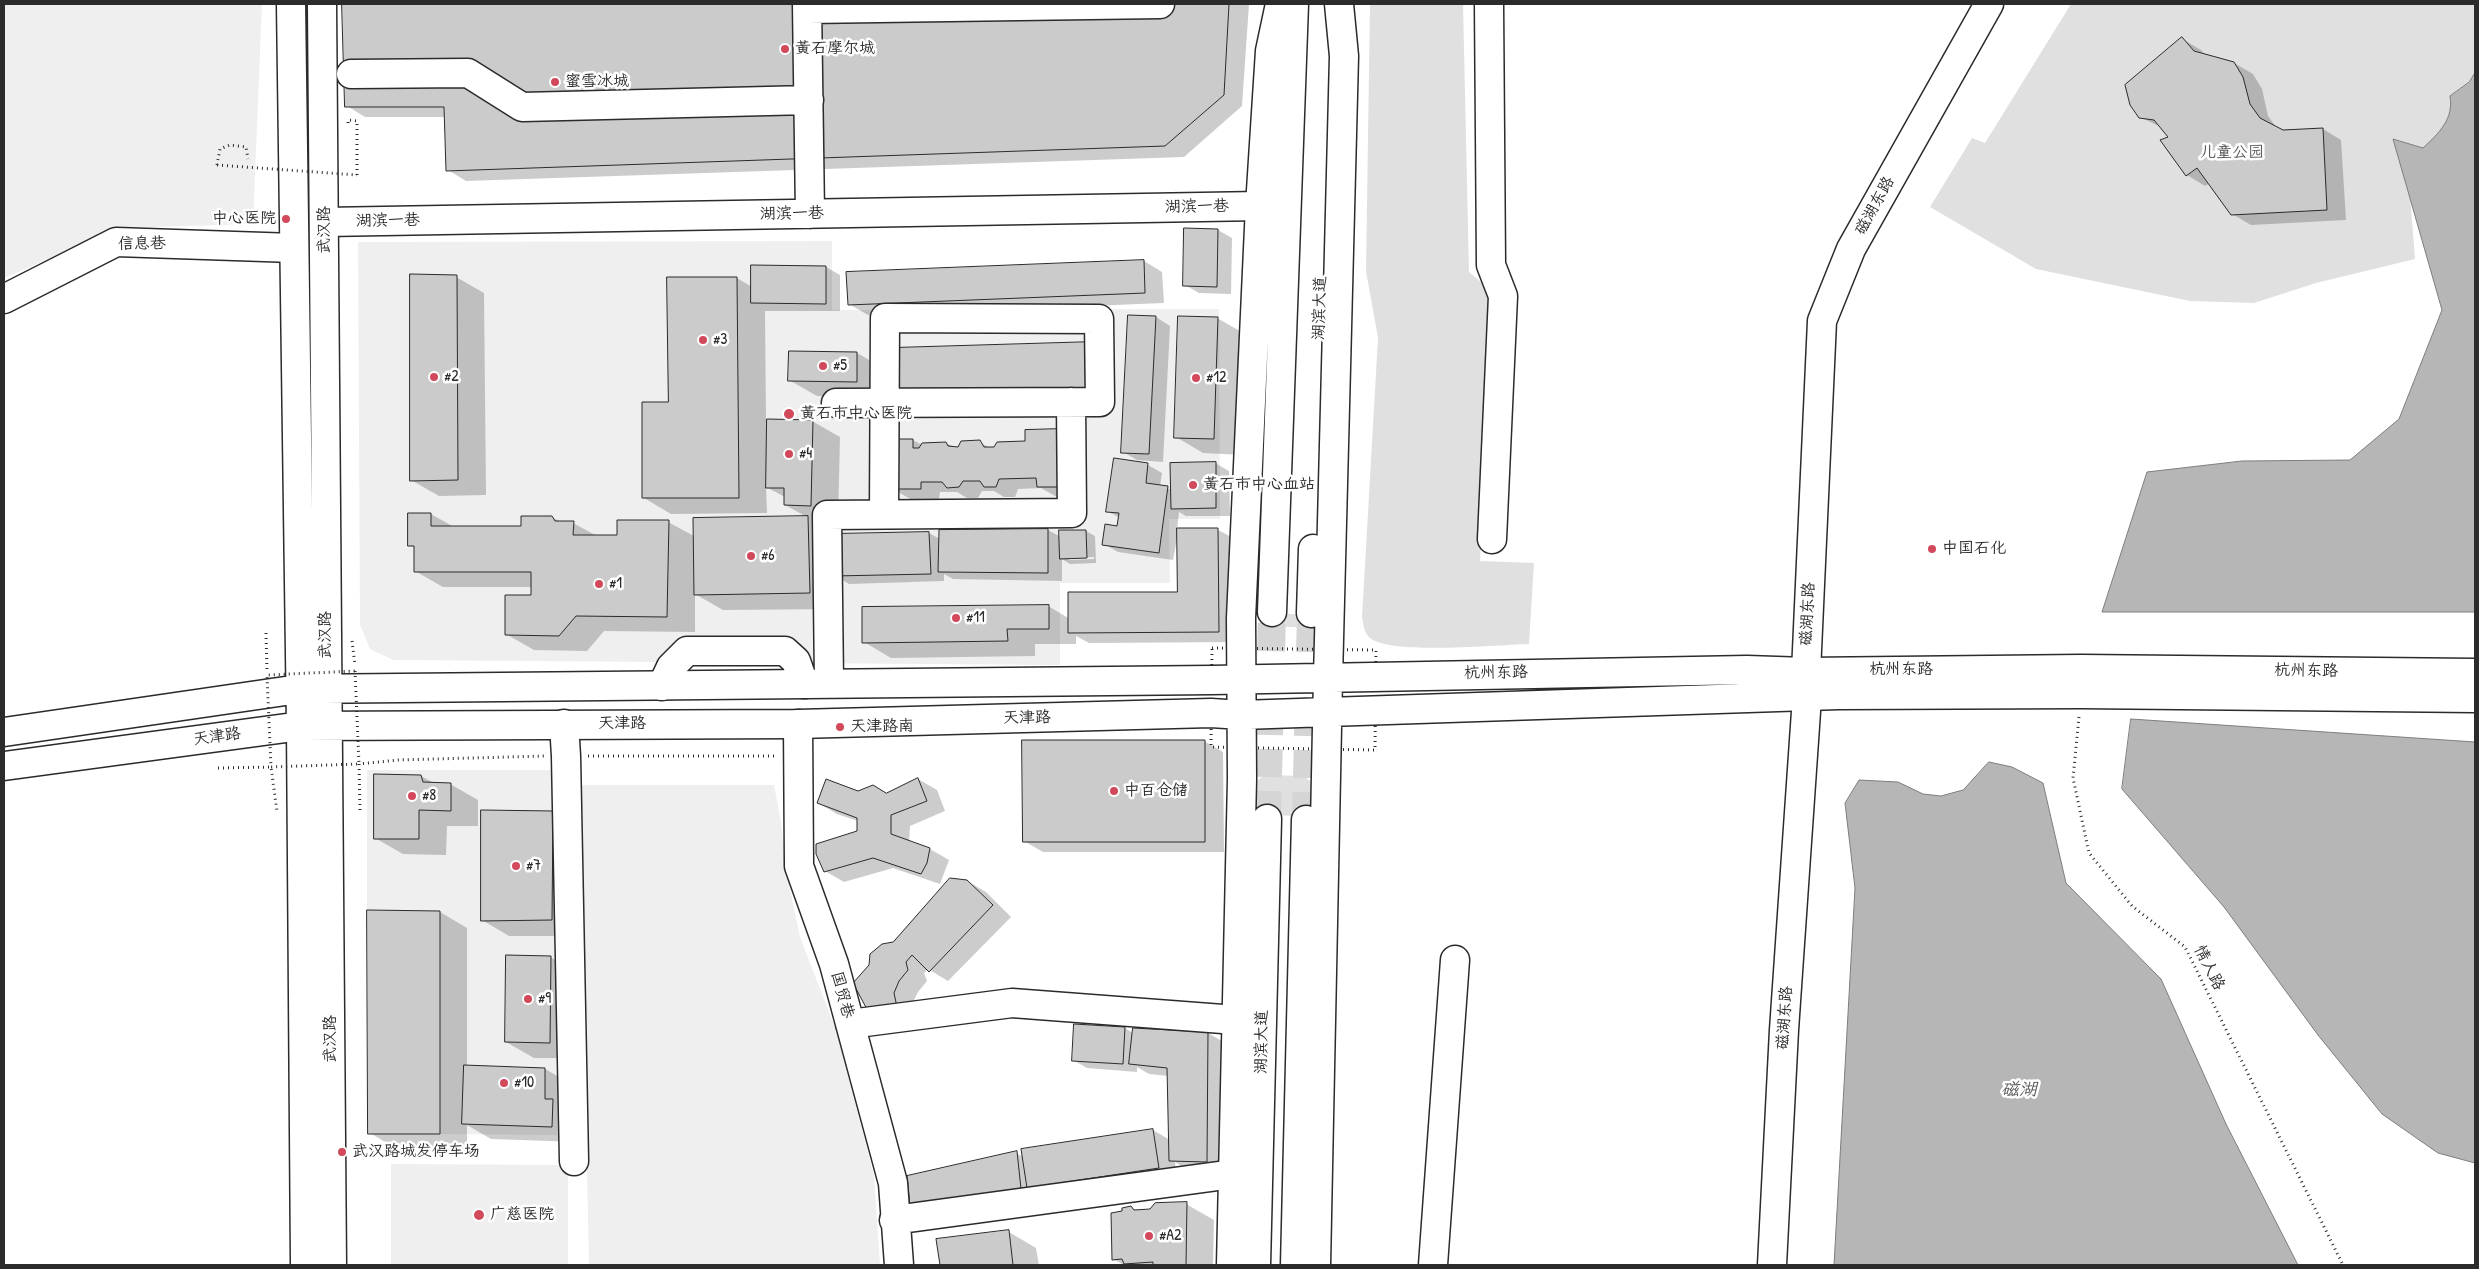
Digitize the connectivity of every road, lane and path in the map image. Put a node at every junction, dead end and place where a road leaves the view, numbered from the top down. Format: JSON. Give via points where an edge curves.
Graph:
{"nodes":[{"id":1,"x":291,"y":4,"type":"edge"},
{"id":2,"x":322,"y":4,"type":"edge"},
{"id":3,"x":1160,"y":4,"type":"edge"},
{"id":4,"x":1280,"y":4,"type":"edge"},
{"id":5,"x":1294,"y":4,"type":"edge"},
{"id":6,"x":1328,"y":4,"type":"edge"},
{"id":7,"x":1339,"y":4,"type":"edge"},
{"id":8,"x":1489,"y":4,"type":"edge"},
{"id":9,"x":1989,"y":4,"type":"edge"},
{"id":10,"x":808,"y":6,"type":"edge"},
{"id":11,"x":351,"y":74,"type":"dead end"},
{"id":12,"x":809,"y":100,"type":"junction"},
{"id":13,"x":348,"y":129,"type":"dead end"},
{"id":14,"x":248,"y":160,"type":"dead end"},
{"id":15,"x":1260,"y":206,"type":"junction"},
{"id":16,"x":810,"y":214,"type":"junction"},
{"id":17,"x":325,"y":222,"type":"junction"},
{"id":18,"x":294,"y":248,"type":"junction"},
{"id":19,"x":4,"y":299,"type":"edge"},
{"id":20,"x":1071,"y":402,"type":"junction"},
{"id":21,"x":836,"y":403,"type":"dead end"},
{"id":22,"x":884,"y":403,"type":"junction"},
{"id":23,"x":884,"y":514,"type":"junction"},
{"id":24,"x":1492,"y":539,"type":"dead end"},
{"id":25,"x":1272,"y":612,"type":"tunnel mouth"},
{"id":26,"x":1311,"y":613,"type":"tunnel mouth"},
{"id":27,"x":266,"y":633,"type":"dead end"},
{"id":28,"x":352,"y":638,"type":"dead end"},
{"id":29,"x":364,"y":670,"type":"dead end"},
{"id":30,"x":355,"y":671,"type":"junction"},
{"id":31,"x":2475,"y":673,"type":"edge"},
{"id":32,"x":267,"y":674,"type":"junction"},
{"id":33,"x":259,"y":675,"type":"dead end"},
{"id":34,"x":1328,"y":678,"type":"junction"},
{"id":35,"x":1242,"y":679,"type":"junction"},
{"id":36,"x":817,"y":684,"type":"junction"},
{"id":37,"x":1806,"y":685,"type":"junction"},
{"id":38,"x":298,"y":689,"type":"junction"},
{"id":39,"x":326,"y":689,"type":"junction"},
{"id":40,"x":2082,"y":694,"type":"junction"},
{"id":41,"x":2475,"y":698,"type":"edge"},
{"id":42,"x":1328,"y":712,"type":"junction"},
{"id":43,"x":1242,"y":715,"type":"junction"},
{"id":44,"x":564,"y":724,"type":"junction"},
{"id":45,"x":798,"y":724,"type":"junction"},
{"id":46,"x":329,"y":725,"type":"junction"},
{"id":47,"x":301,"y":726,"type":"junction"},
{"id":48,"x":4,"y":732,"type":"edge"},
{"id":49,"x":566,"y":756,"type":"junction"},
{"id":50,"x":798,"y":756,"type":"junction"},
{"id":51,"x":359,"y":764,"type":"junction"},
{"id":52,"x":4,"y":766,"type":"edge"},
{"id":53,"x":271,"y":767,"type":"junction"},
{"id":54,"x":218,"y":768,"type":"dead end"},
{"id":55,"x":360,"y":810,"type":"dead end"},
{"id":56,"x":277,"y":812,"type":"dead end"},
{"id":57,"x":1267,"y":819,"type":"tunnel mouth"},
{"id":58,"x":1306,"y":820,"type":"tunnel mouth"},
{"id":59,"x":1455,"y":960,"type":"dead end"},
{"id":60,"x":1236,"y":1020,"type":"junction"},
{"id":61,"x":850,"y":1024,"type":"junction"},
{"id":62,"x":574,"y":1161,"type":"dead end"},
{"id":63,"x":1233,"y":1174,"type":"junction"},
{"id":64,"x":894,"y":1220,"type":"junction"},
{"id":65,"x":305,"y":1265,"type":"edge"},
{"id":66,"x":332,"y":1265,"type":"edge"},
{"id":67,"x":899,"y":1265,"type":"edge"},
{"id":68,"x":1231,"y":1265,"type":"edge"},
{"id":69,"x":1256,"y":1265,"type":"edge"},
{"id":70,"x":1295,"y":1265,"type":"edge"},
{"id":71,"x":1316,"y":1265,"type":"edge"},
{"id":72,"x":1433,"y":1265,"type":"edge"},
{"id":73,"x":1772,"y":1265,"type":"edge"},
{"id":74,"x":2343,"y":1265,"type":"edge"}],
"edges":[{"from":1,"to":18,"type":"main road","name":"武汉路"},
{"from":2,"to":17,"type":"main road","name":"武汉路"},
{"from":3,"to":10,"type":"main road"},
{"from":4,"to":15,"type":"main road","via":[[1270,52]]},
{"from":5,"to":25,"type":"main road"},
{"from":6,"to":26,"type":"main road","name":"湖滨大道"},
{"from":7,"to":34,"type":"main road","via":[[1344,66]]},
{"from":8,"to":24,"type":"main road","via":[[1491,264],[1503,296]]},
{"from":9,"to":37,"type":"main road","name":"磁湖东路","via":[[1851,249],[1822,321]]},
{"from":10,"to":12,"type":"main road"},
{"from":11,"to":12,"type":"main road","via":[[468,73],[522,107]]},
{"from":12,"to":16,"type":"main road"},
{"from":13,"to":14,"type":"path","bridge":true,"via":[[348,120],[357,121],[357,176],[217,164],[220,149],[230,144],[246,147]]},
{"from":15,"to":16,"type":"main road","name":"湖滨一巷"},
{"from":15,"to":35,"type":"main road","via":[[1241,618]]},
{"from":16,"to":17,"type":"main road","name":"湖滨一巷"},
{"from":17,"to":39,"type":"main road","name":"武汉路"},
{"from":18,"to":19,"type":"main road","name":"信息巷","via":[[116,242]]},
{"from":18,"to":38,"type":"main road","name":"武汉路"},
{"from":20,"to":22,"type":"main road"},
{"from":20,"to":22,"type":"main road","via":[[1100,402],[1099,319],[885,318]]},
{"from":20,"to":23,"type":"main road","via":[[1072,513]]},
{"from":21,"to":22,"type":"main road"},
{"from":22,"to":23,"type":"main road"},
{"from":23,"to":36,"type":"main road","via":[[827,515]]},
{"from":27,"to":32,"type":"path"},
{"from":28,"to":30,"type":"path"},
{"from":29,"to":30,"type":"path"},
{"from":30,"to":32,"type":"path","bridge":true},
{"from":30,"to":51,"type":"path","bridge":true},
{"from":31,"to":37,"type":"main road","name":"杭州东路","via":[[2081,669]]},
{"from":32,"to":33,"type":"path"},
{"from":32,"to":53,"type":"path","bridge":true},
{"from":34,"to":35,"type":"main road","name":"杭州东路"},
{"from":34,"to":37,"type":"main road","name":"杭州东路","via":[[1747,670]]},
{"from":34,"to":42,"type":"main road"},
{"from":35,"to":36,"type":"main road"},
{"from":35,"to":43,"type":"main road"},
{"from":36,"to":39,"type":"main road"},
{"from":37,"to":40,"type":"main road","name":"杭州东路"},
{"from":37,"to":42,"type":"main road","name":"杭州东路"},
{"from":37,"to":73,"type":"main road","name":"磁湖东路"},
{"from":38,"to":39,"type":"main road"},
{"from":38,"to":47,"type":"main road","name":"武汉路"},
{"from":38,"to":48,"type":"main road"},
{"from":39,"to":46,"type":"main road","name":"武汉路"},
{"from":40,"to":41,"type":"main road","name":"杭州东路"},
{"from":40,"to":74,"type":"path","name":"情人路","via":[[2072,778],[2089,853],[2132,906],[2185,947]]},
{"from":42,"to":43,"type":"main road","name":"杭州东路"},
{"from":42,"to":71,"type":"main road"},
{"from":43,"to":45,"type":"main road","name":"天津路","via":[[1211,713]]},
{"from":43,"to":60,"type":"main road"},
{"from":44,"to":45,"type":"main road","name":"天津路"},
{"from":44,"to":46,"type":"main road","name":"天津路"},
{"from":44,"to":49,"type":"main road"},
{"from":45,"to":50,"type":"main road","name":"国贸巷"},
{"from":46,"to":47,"type":"main road","name":"天津路"},
{"from":46,"to":66,"type":"main road","name":"武汉路"},
{"from":47,"to":52,"type":"main road","name":"天津路"},
{"from":47,"to":65,"type":"main road","name":"武汉路"},
{"from":49,"to":50,"type":"path"},
{"from":49,"to":51,"type":"path"},
{"from":49,"to":62,"type":"main road"},
{"from":50,"to":61,"type":"main road","name":"国贸巷","via":[[799,866],[834,964]]},
{"from":51,"to":53,"type":"path","bridge":true},
{"from":51,"to":55,"type":"path"},
{"from":53,"to":54,"type":"path"},
{"from":53,"to":56,"type":"path"},
{"from":57,"to":69,"type":"main road","name":"湖滨大道"},
{"from":58,"to":70,"type":"main road"},
{"from":59,"to":72,"type":"main road"},
{"from":60,"to":61,"type":"main road","via":[[1012,1003]]},
{"from":60,"to":63,"type":"main road"},
{"from":61,"to":64,"type":"main road","name":"国贸巷","via":[[893,1183]]},
{"from":63,"to":64,"type":"main road"},
{"from":63,"to":68,"type":"main road"},
{"from":64,"to":67,"type":"main road","name":"国贸巷"}]}
